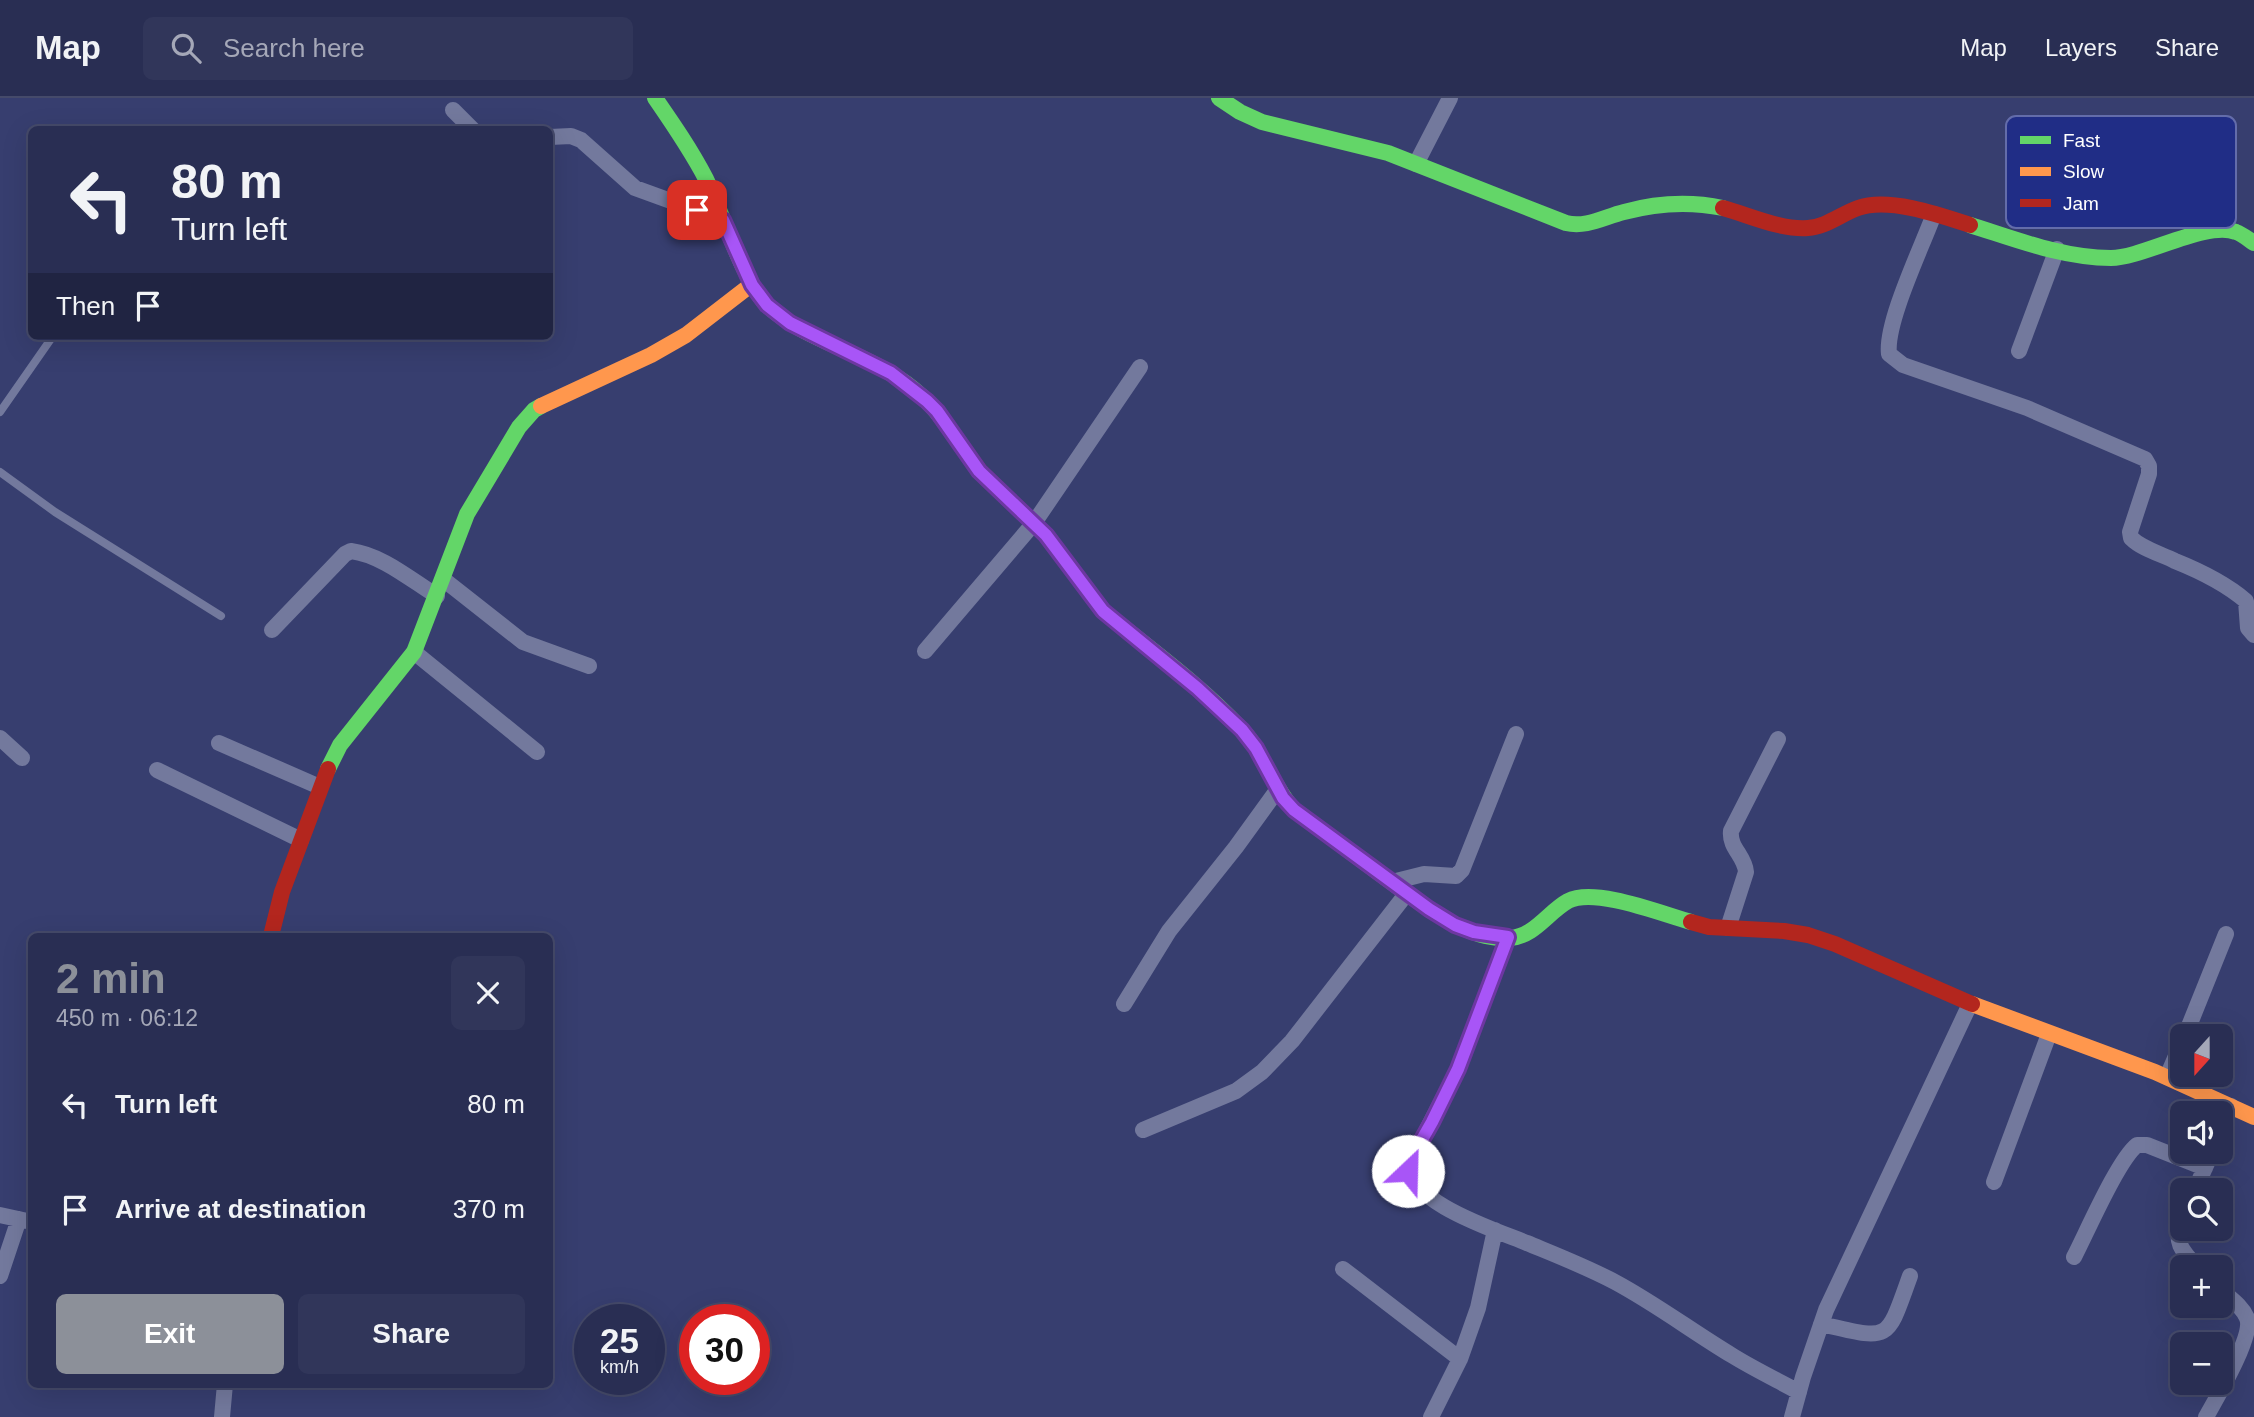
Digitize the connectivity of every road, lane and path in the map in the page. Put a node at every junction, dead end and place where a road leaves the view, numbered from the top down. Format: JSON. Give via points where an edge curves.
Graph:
{"nodes":[{"id":1,"x":655,"y":98,"type":"edge"},
{"id":2,"x":1219,"y":98,"type":"edge"},
{"id":3,"x":1450,"y":98,"type":"edge"},
{"id":4,"x":453,"y":110,"type":"dead end"},
{"id":5,"x":469,"y":126,"type":"edge"},
{"id":6,"x":553,"y":137,"type":"edge"},
{"id":7,"x":1416,"y":164,"type":"junction"},
{"id":8,"x":1934,"y":214,"type":"junction"},
{"id":9,"x":723,"y":220,"type":"junction"},
{"id":10,"x":2254,"y":243,"type":"edge"},
{"id":11,"x":2057,"y":249,"type":"junction"},
{"id":12,"x":752,"y":285,"type":"junction"},
{"id":13,"x":50,"y":340,"type":"edge"},
{"id":14,"x":2019,"y":351,"type":"dead end"},
{"id":15,"x":1140,"y":367,"type":"dead end"},
{"id":16,"x":0,"y":412,"type":"edge"},
{"id":17,"x":0,"y":472,"type":"edge"},
{"id":18,"x":1034,"y":523,"type":"junction"},
{"id":19,"x":443,"y":579,"type":"junction"},
{"id":20,"x":437,"y":596,"type":"junction"},
{"id":21,"x":221,"y":615,"type":"dead end"},
{"id":22,"x":272,"y":631,"type":"dead end"},
{"id":23,"x":2254,"y":635,"type":"edge"},
{"id":24,"x":925,"y":651,"type":"dead end"},
{"id":25,"x":414,"y":652,"type":"junction"},
{"id":26,"x":589,"y":666,"type":"dead end"},
{"id":27,"x":1517,"y":734,"type":"dead end"},
{"id":28,"x":0,"y":738,"type":"edge"},
{"id":29,"x":1778,"y":738,"type":"dead end"},
{"id":30,"x":219,"y":743,"type":"dead end"},
{"id":31,"x":537,"y":752,"type":"dead end"},
{"id":32,"x":22,"y":758,"type":"dead end"},
{"id":33,"x":157,"y":771,"type":"dead end"},
{"id":34,"x":320,"y":787,"type":"junction"},
{"id":35,"x":1278,"y":789,"type":"junction"},
{"id":36,"x":301,"y":840,"type":"junction"},
{"id":37,"x":1392,"y":882,"type":"junction"},
{"id":38,"x":1407,"y":893,"type":"junction"},
{"id":39,"x":1728,"y":928,"type":"junction"},
{"id":40,"x":272,"y":933,"type":"edge"},
{"id":41,"x":2226,"y":934,"type":"dead end"},
{"id":42,"x":1508,"y":937,"type":"junction"},
{"id":43,"x":1125,"y":1003,"type":"dead end"},
{"id":44,"x":1970,"y":1004,"type":"junction"},
{"id":45,"x":2190,"y":1024,"type":"edge"},
{"id":46,"x":2049,"y":1034,"type":"junction"},
{"id":47,"x":2170,"y":1070,"type":"edge"},
{"id":48,"x":2167,"y":1077,"type":"junction"},
{"id":49,"x":2220,"y":1101,"type":"edge"},
{"id":50,"x":2233,"y":1107,"type":"edge"},
{"id":51,"x":2254,"y":1117,"type":"edge"},
{"id":52,"x":1143,"y":1130,"type":"dead end"},
{"id":53,"x":2207,"y":1164,"type":"edge"},
{"id":54,"x":2205,"y":1168,"type":"junction"},
{"id":55,"x":2200,"y":1178,"type":"edge"},
{"id":56,"x":1994,"y":1182,"type":"dead end"},
{"id":57,"x":0,"y":1215,"type":"edge"},
{"id":58,"x":25,"y":1221,"type":"edge"},
{"id":59,"x":1496,"y":1230,"type":"junction"},
{"id":60,"x":2074,"y":1257,"type":"dead end"},
{"id":61,"x":1343,"y":1269,"type":"dead end"},
{"id":62,"x":0,"y":1276,"type":"edge"},
{"id":63,"x":1910,"y":1276,"type":"dead end"},
{"id":64,"x":2233,"y":1301,"type":"edge"},
{"id":65,"x":1821,"y":1324,"type":"junction"},
{"id":66,"x":1460,"y":1359,"type":"junction"},
{"id":67,"x":225,"y":1388,"type":"edge"},
{"id":68,"x":1799,"y":1392,"type":"junction"},
{"id":69,"x":222,"y":1417,"type":"edge"},
{"id":70,"x":1431,"y":1417,"type":"edge"},
{"id":71,"x":1792,"y":1417,"type":"edge"},
{"id":72,"x":2206,"y":1417,"type":"edge"}],
"edges":[{"from":1,"to":9,"type":"street","via":[[685,141]]},
{"from":2,"to":7,"type":"street","via":[[1262,122]]},
{"from":3,"to":7,"type":"street"},
{"from":4,"to":5,"type":"street"},
{"from":6,"to":9,"type":"street","via":[[581,140],[626,183]]},
{"from":7,"to":8,"type":"street","via":[[1569,224],[1682,203],[1800,228],[1814,228],[1875,204]]},
{"from":8,"to":11,"type":"street"},
{"from":8,"to":23,"type":"street","via":[[1893,321],[1889,354],[1903,365],[2027,408],[2145,459],[2149,474],[2131,538],[2238,594],[2246,601],[2248,628]]},
{"from":9,"to":12,"type":"street"},
{"from":10,"to":11,"type":"street","via":[[2234,231],[2216,230],[2114,258]]},
{"from":11,"to":14,"type":"street"},
{"from":12,"to":18,"type":"street","via":[[767,305],[790,323],[891,373],[927,401],[979,471]]},
{"from":12,"to":19,"type":"street","via":[[686,335],[534,410],[467,514]]},
{"from":13,"to":16,"type":"lane"},
{"from":15,"to":18,"type":"street"},
{"from":17,"to":21,"type":"lane","via":[[55,512]]},
{"from":18,"to":24,"type":"street"},
{"from":18,"to":35,"type":"street","via":[[1113,621],[1242,730]]},
{"from":19,"to":20,"type":"street"},
{"from":19,"to":26,"type":"street","via":[[523,642]]},
{"from":20,"to":22,"type":"street","via":[[369,555],[351,551]]},
{"from":20,"to":25,"type":"street"},
{"from":25,"to":31,"type":"street"},
{"from":25,"to":34,"type":"street","via":[[340,745]]},
{"from":27,"to":37,"type":"street","via":[[1462,870],[1456,876],[1424,874]]},
{"from":28,"to":32,"type":"street"},
{"from":29,"to":39,"type":"street","via":[[1731,831],[1730,840],[1746,872]]},
{"from":30,"to":34,"type":"street"},
{"from":33,"to":36,"type":"street"},
{"from":34,"to":36,"type":"street"},
{"from":35,"to":37,"type":"street","via":[[1294,810]]},
{"from":35,"to":43,"type":"street","via":[[1168,931]]},
{"from":36,"to":40,"type":"street"},
{"from":37,"to":38,"type":"street"},
{"from":38,"to":42,"type":"street","via":[[1455,925]]},
{"from":38,"to":52,"type":"street","via":[[1292,1041],[1255,1078],[1236,1091]]},
{"from":39,"to":42,"type":"street","via":[[1686,922],[1612,898],[1581,897],[1567,901],[1530,931]]},
{"from":39,"to":44,"type":"street","via":[[1808,935]]},
{"from":41,"to":45,"type":"street"},
{"from":42,"to":59,"type":"street","via":[[1458,1069],[1408,1171],[1412,1181],[1441,1205]]},
{"from":44,"to":46,"type":"street"},
{"from":44,"to":65,"type":"street"},
{"from":46,"to":48,"type":"street"},
{"from":46,"to":56,"type":"street"},
{"from":47,"to":48,"type":"street"},
{"from":48,"to":49,"type":"street"},
{"from":50,"to":51,"type":"street"},
{"from":53,"to":54,"type":"street"},
{"from":54,"to":55,"type":"street"},
{"from":54,"to":60,"type":"street","via":[[2137,1145],[2120,1167]]},
{"from":57,"to":58,"type":"street"},
{"from":58,"to":62,"type":"street"},
{"from":59,"to":66,"type":"street","via":[[1484,1290]]},
{"from":59,"to":68,"type":"street","via":[[1613,1281]]},
{"from":61,"to":66,"type":"street"},
{"from":63,"to":65,"type":"street","via":[[1894,1320],[1882,1333]]},
{"from":64,"to":72,"type":"street","via":[[2249,1324]]},
{"from":65,"to":68,"type":"street"},
{"from":66,"to":70,"type":"street"},
{"from":67,"to":69,"type":"street"},
{"from":68,"to":71,"type":"street"}]}
